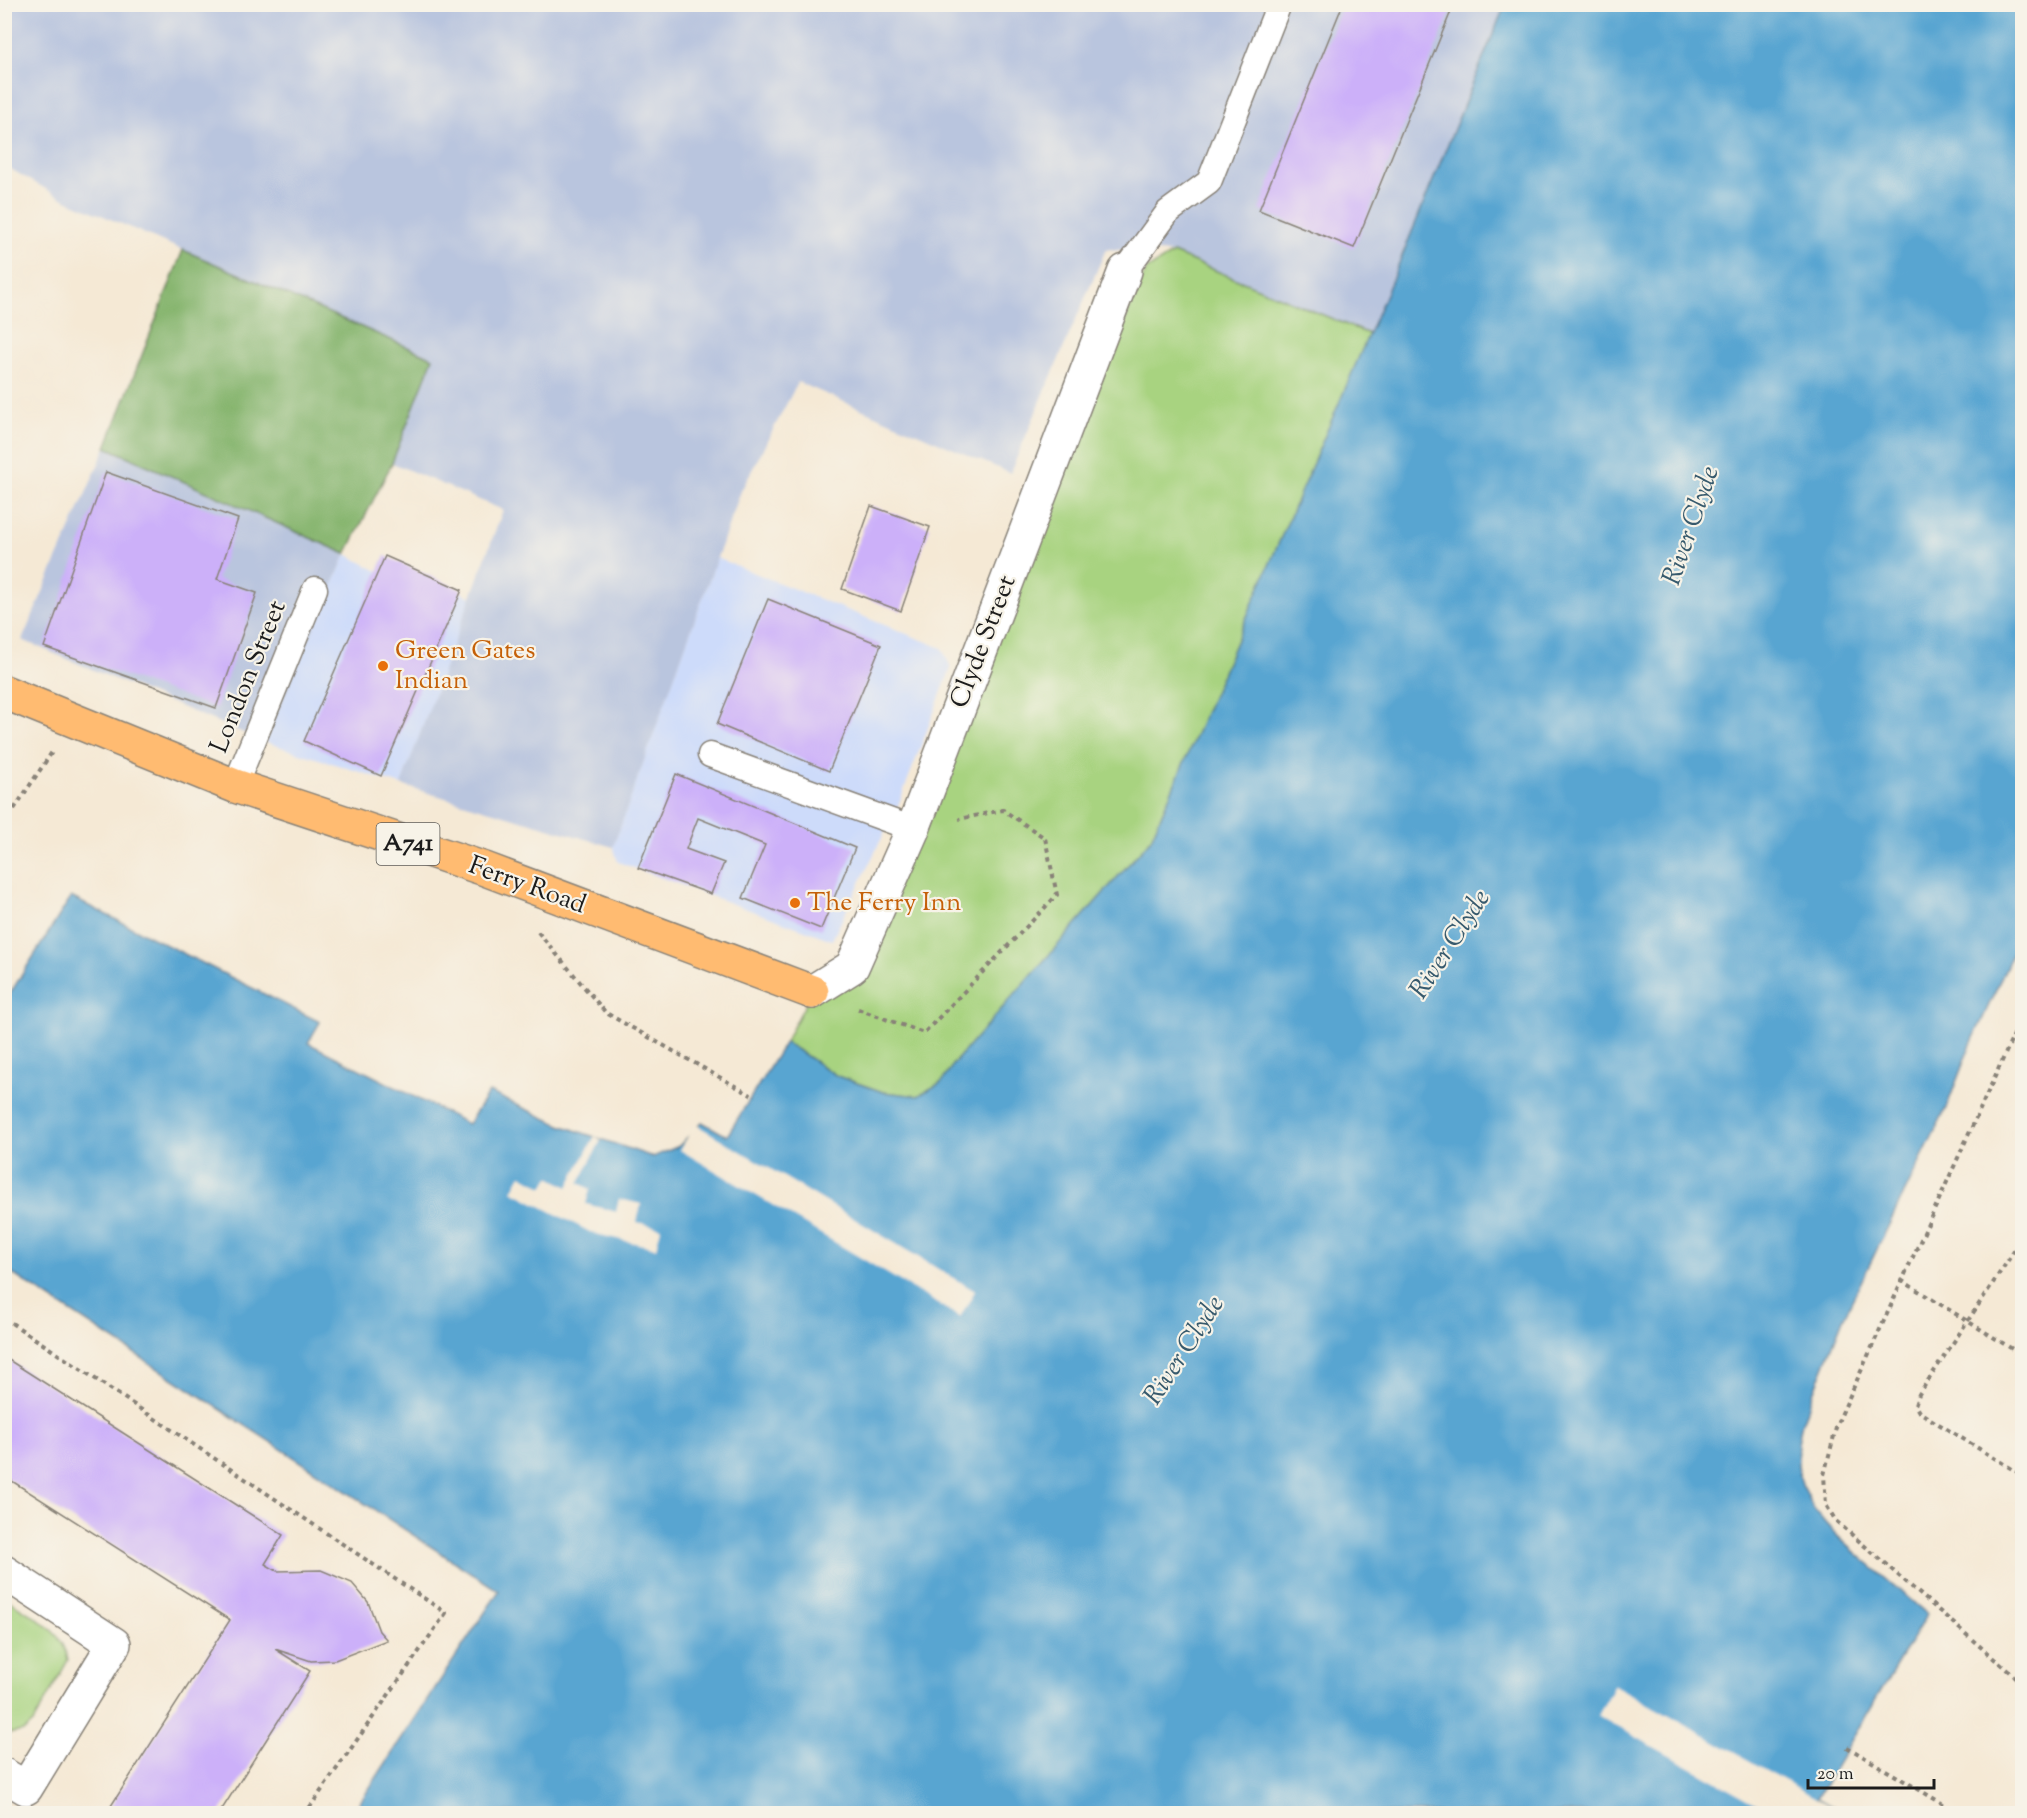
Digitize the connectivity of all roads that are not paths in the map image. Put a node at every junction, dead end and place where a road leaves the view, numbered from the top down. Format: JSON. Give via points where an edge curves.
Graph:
{"nodes":[{"id":1,"x":1279,"y":4,"type":"edge"},
{"id":2,"x":1125,"y":271,"type":"joint"},
{"id":3,"x":315,"y":589,"type":"dead end"},
{"id":4,"x":4,"y":692,"type":"edge"},
{"id":5,"x":710,"y":755,"type":"dead end"},
{"id":6,"x":235,"y":786,"type":"junction"},
{"id":7,"x":913,"y":829,"type":"junction"},
{"id":8,"x":812,"y":992,"type":"joint"},
{"id":9,"x":4,"y":1572,"type":"edge"},
{"id":10,"x":4,"y":1775,"type":"edge"}],
"edges":[{"from":1,"to":2,"type":"lane","via":[[1209,182],[1168,212]]},
{"from":2,"to":7,"type":"street","name":"Clyde Street"},
{"from":3,"to":6,"type":"lane","name":"London Street"},
{"from":4,"to":6,"type":"main road","name":"Ferry Road","number":"A741"},
{"from":5,"to":7,"type":"lane"},
{"from":6,"to":8,"type":"main road","name":"Ferry Road","number":"A741","via":[[485,869]]},
{"from":7,"to":8,"type":"street","name":"Clyde Street","via":[[852,967]]},
{"from":9,"to":10,"type":"street","via":[[114,1644],[26,1788]]}]}
